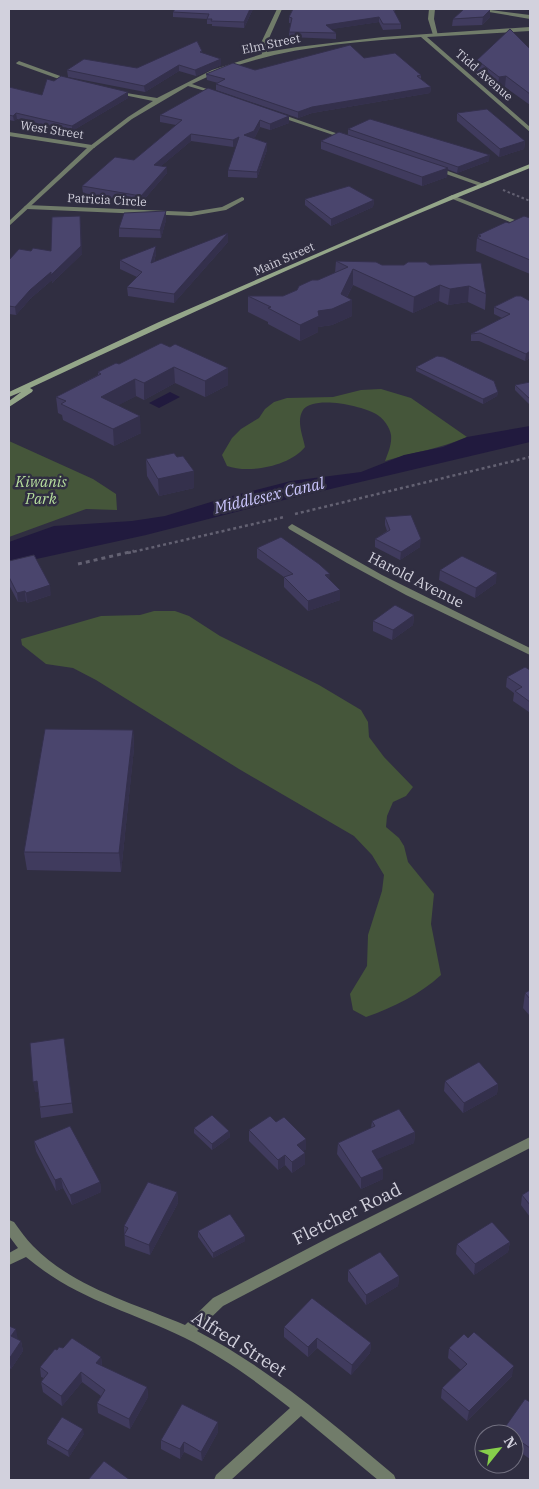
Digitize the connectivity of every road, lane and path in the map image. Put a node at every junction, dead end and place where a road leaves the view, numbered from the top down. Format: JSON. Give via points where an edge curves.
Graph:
{"nodes":[{"id":1,"x":279,"y":9,"type":"edge"},
{"id":2,"x":432,"y":9,"type":"edge"},
{"id":3,"x":474,"y":9,"type":"edge"},
{"id":4,"x":530,"y":17,"type":"edge"},
{"id":5,"x":530,"y":29,"type":"edge"},
{"id":6,"x":436,"y":35,"type":"junction"},
{"id":7,"x":423,"y":36,"type":"junction"},
{"id":8,"x":265,"y":55,"type":"junction"},
{"id":9,"x":19,"y":63,"type":"dead end"},
{"id":10,"x":80,"y":83,"type":"edge"},
{"id":11,"x":187,"y":84,"type":"junction"},
{"id":12,"x":109,"y":90,"type":"edge"},
{"id":13,"x":222,"y":96,"type":"edge"},
{"id":14,"x":158,"y":100,"type":"junction"},
{"id":15,"x":266,"y":111,"type":"edge"},
{"id":16,"x":530,"y":130,"type":"edge"},
{"id":17,"x":9,"y":134,"type":"edge"},
{"id":18,"x":355,"y":141,"type":"edge"},
{"id":19,"x":92,"y":148,"type":"junction"},
{"id":20,"x":426,"y":165,"type":"edge"},
{"id":21,"x":530,"y":166,"type":"edge"},
{"id":22,"x":483,"y":184,"type":"junction"},
{"id":23,"x":452,"y":197,"type":"junction"},
{"id":24,"x":242,"y":198,"type":"dead end"},
{"id":25,"x":530,"y":201,"type":"edge"},
{"id":26,"x":27,"y":207,"type":"junction"},
{"id":27,"x":9,"y":224,"type":"edge"},
{"id":28,"x":530,"y":228,"type":"edge"},
{"id":29,"x":48,"y":376,"type":"junction"},
{"id":30,"x":9,"y":395,"type":"edge"},
{"id":31,"x":9,"y":405,"type":"edge"},
{"id":32,"x":530,"y":457,"type":"edge"},
{"id":33,"x":294,"y":514,"type":"dead end"},
{"id":34,"x":284,"y":517,"type":"dead end"},
{"id":35,"x":292,"y":526,"type":"dead end"},
{"id":36,"x":78,"y":564,"type":"dead end"},
{"id":37,"x":530,"y":652,"type":"edge"},
{"id":38,"x":530,"y":1142,"type":"edge"},
{"id":39,"x":9,"y":1226,"type":"edge"},
{"id":40,"x":27,"y":1250,"type":"junction"},
{"id":41,"x":9,"y":1259,"type":"edge"},
{"id":42,"x":188,"y":1332,"type":"junction"},
{"id":43,"x":301,"y":1407,"type":"junction"},
{"id":44,"x":220,"y":1480,"type":"edge"},
{"id":45,"x":389,"y":1480,"type":"edge"}],
"edges":[{"from":1,"to":8,"type":"street","via":[[263,45]]},
{"from":2,"to":6,"type":"street","via":[[431,19]]},
{"from":3,"to":4,"type":"street"},
{"from":5,"to":6,"type":"street","name":"Elm Street"},
{"from":6,"to":7,"type":"street","name":"Elm Street"},
{"from":7,"to":8,"type":"street","name":"Elm Street"},
{"from":7,"to":16,"type":"street","name":"Tidd Avenue"},
{"from":8,"to":11,"type":"street","name":"Elm Street"},
{"from":9,"to":10,"type":"street"},
{"from":11,"to":13,"type":"street"},
{"from":11,"to":14,"type":"street","name":"Elm Street"},
{"from":12,"to":14,"type":"street"},
{"from":14,"to":19,"type":"street","name":"Elm Street"},
{"from":15,"to":18,"type":"street"},
{"from":17,"to":19,"type":"street","name":"West Street"},
{"from":19,"to":26,"type":"street","name":"Elm Street"},
{"from":20,"to":22,"type":"street"},
{"from":21,"to":22,"type":"main road","name":"Main Street"},
{"from":22,"to":23,"type":"main road","name":"Main Street"},
{"from":22,"to":25,"type":"path"},
{"from":23,"to":28,"type":"street"},
{"from":23,"to":29,"type":"main road","name":"Main Street"},
{"from":24,"to":26,"type":"street","name":"Patricia Circle","via":[[224,209],[198,214]]},
{"from":26,"to":27,"type":"street","name":"Elm Street"},
{"from":29,"to":30,"type":"main road","name":"Main Street"},
{"from":29,"to":31,"type":"main road","name":"Main Street"},
{"from":32,"to":33,"type":"path"},
{"from":34,"to":36,"type":"path"},
{"from":35,"to":37,"type":"street","name":"Harold Avenue","via":[[401,589]]},
{"from":38,"to":42,"type":"street","name":"Fletcher Road","via":[[218,1302]]},
{"from":39,"to":40,"type":"street","name":"Alfred Street"},
{"from":40,"to":41,"type":"street"},
{"from":40,"to":42,"type":"street","name":"Alfred Street","via":[[40,1263],[68,1280]]},
{"from":42,"to":43,"type":"street","name":"Alfred Street","via":[[232,1358]]},
{"from":43,"to":44,"type":"street"},
{"from":43,"to":45,"type":"street","name":"Alfred Street"}]}
